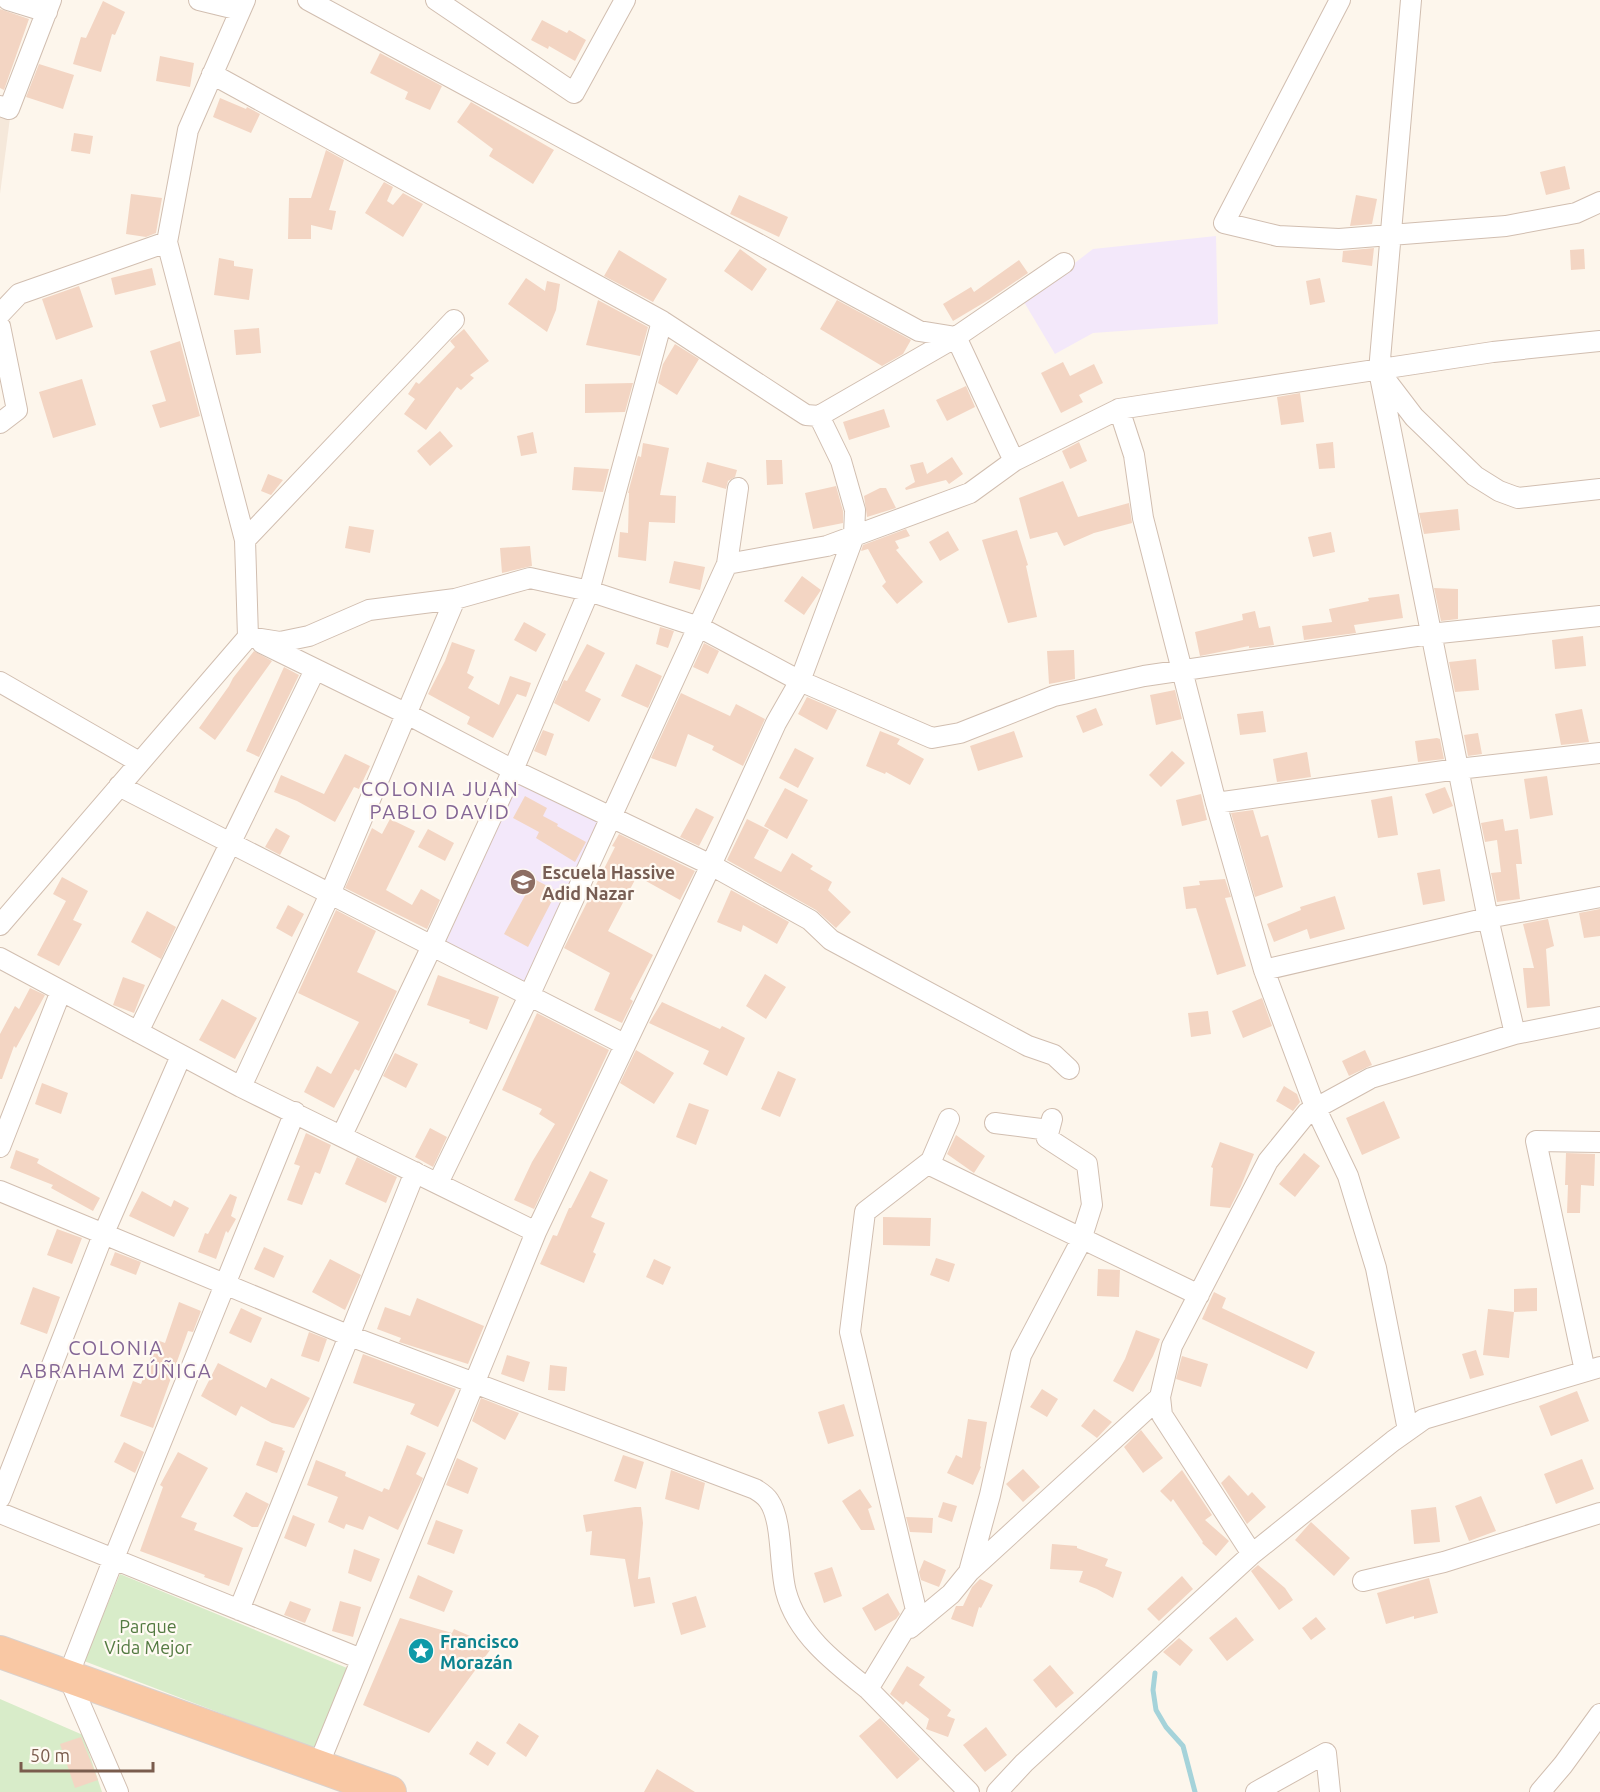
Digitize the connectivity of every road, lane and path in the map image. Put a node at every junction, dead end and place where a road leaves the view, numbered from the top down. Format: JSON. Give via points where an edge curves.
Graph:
{"nodes":[{"id":1,"x":8,"y":0,"type":"edge"},
{"id":2,"x":199,"y":0,"type":"edge"},
{"id":3,"x":308,"y":0,"type":"edge"},
{"id":4,"x":436,"y":0,"type":"edge"},
{"id":5,"x":625,"y":0,"type":"edge"},
{"id":6,"x":1340,"y":0,"type":"edge"},
{"id":7,"x":1411,"y":0,"type":"edge"},
{"id":8,"x":242,"y":5,"type":"edge"},
{"id":9,"x":49,"y":6,"type":"edge"},
{"id":10,"x":212,"y":74,"type":"junction"},
{"id":11,"x":4,"y":107,"type":"edge"},
{"id":12,"x":1600,"y":202,"type":"edge"},
{"id":13,"x":1391,"y":235,"type":"junction"},
{"id":14,"x":167,"y":242,"type":"junction"},
{"id":15,"x":1064,"y":263,"type":"dead end"},
{"id":16,"x":0,"y":314,"type":"edge"},
{"id":17,"x":454,"y":320,"type":"dead end"},
{"id":18,"x":662,"y":321,"type":"junction"},
{"id":19,"x":0,"y":326,"type":"edge"},
{"id":20,"x":956,"y":337,"type":"junction"},
{"id":21,"x":1600,"y":341,"type":"edge"},
{"id":22,"x":1379,"y":371,"type":"junction"},
{"id":23,"x":1119,"y":409,"type":"junction"},
{"id":24,"x":819,"y":416,"type":"junction"},
{"id":25,"x":0,"y":423,"type":"edge"},
{"id":26,"x":1014,"y":461,"type":"junction"},
{"id":27,"x":738,"y":488,"type":"dead end"},
{"id":28,"x":1600,"y":489,"type":"edge"},
{"id":29,"x":855,"y":536,"type":"junction"},
{"id":30,"x":245,"y":540,"type":"junction"},
{"id":31,"x":727,"y":564,"type":"junction"},
{"id":32,"x":589,"y":591,"type":"junction"},
{"id":33,"x":455,"y":599,"type":"junction"},
{"id":34,"x":1600,"y":616,"type":"edge"},
{"id":35,"x":699,"y":627,"type":"junction"},
{"id":36,"x":1430,"y":634,"type":"junction"},
{"id":37,"x":248,"y":637,"type":"junction"},
{"id":38,"x":315,"y":670,"type":"junction"},
{"id":39,"x":1184,"y":671,"type":"junction"},
{"id":40,"x":800,"y":681,"type":"junction"},
{"id":41,"x":0,"y":682,"type":"edge"},
{"id":42,"x":407,"y":714,"type":"junction"},
{"id":43,"x":1600,"y":753,"type":"edge"},
{"id":44,"x":139,"y":762,"type":"junction"},
{"id":45,"x":1458,"y":769,"type":"junction"},
{"id":46,"x":513,"y":770,"type":"junction"},
{"id":47,"x":118,"y":786,"type":"junction"},
{"id":48,"x":1216,"y":803,"type":"junction"},
{"id":49,"x":611,"y":818,"type":"junction"},
{"id":50,"x":230,"y":843,"type":"junction"},
{"id":51,"x":711,"y":865,"type":"junction"},
{"id":52,"x":330,"y":894,"type":"junction"},
{"id":53,"x":1600,"y":897,"type":"edge"},
{"id":54,"x":1488,"y":918,"type":"junction"},
{"id":55,"x":0,"y":925,"type":"edge"},
{"id":56,"x":432,"y":946,"type":"junction"},
{"id":57,"x":0,"y":958,"type":"edge"},
{"id":58,"x":1264,"y":969,"type":"junction"},
{"id":59,"x":62,"y":991,"type":"junction"},
{"id":60,"x":530,"y":996,"type":"junction"},
{"id":61,"x":1600,"y":1017,"type":"edge"},
{"id":62,"x":138,"y":1032,"type":"junction"},
{"id":63,"x":1515,"y":1034,"type":"junction"},
{"id":64,"x":624,"y":1044,"type":"junction"},
{"id":65,"x":181,"y":1056,"type":"junction"},
{"id":66,"x":1069,"y":1069,"type":"dead end"},
{"id":67,"x":241,"y":1087,"type":"junction"},
{"id":68,"x":1315,"y":1107,"type":"junction"},
{"id":69,"x":294,"y":1112,"type":"junction"},
{"id":70,"x":949,"y":1119,"type":"dead end"},
{"id":71,"x":995,"y":1123,"type":"dead end"},
{"id":72,"x":342,"y":1135,"type":"junction"},
{"id":73,"x":1600,"y":1142,"type":"edge"},
{"id":74,"x":0,"y":1147,"type":"edge"},
{"id":75,"x":928,"y":1164,"type":"junction"},
{"id":76,"x":415,"y":1172,"type":"junction"},
{"id":77,"x":438,"y":1183,"type":"junction"},
{"id":78,"x":0,"y":1191,"type":"edge"},
{"id":79,"x":536,"y":1232,"type":"junction"},
{"id":80,"x":103,"y":1235,"type":"junction"},
{"id":81,"x":1081,"y":1238,"type":"junction"},
{"id":82,"x":226,"y":1285,"type":"junction"},
{"id":83,"x":1199,"y":1295,"type":"junction"},
{"id":84,"x":350,"y":1336,"type":"junction"},
{"id":85,"x":1593,"y":1369,"type":"edge"},
{"id":86,"x":475,"y":1383,"type":"junction"},
{"id":87,"x":1160,"y":1397,"type":"junction"},
{"id":88,"x":1408,"y":1430,"type":"junction"},
{"id":89,"x":0,"y":1498,"type":"edge"},
{"id":90,"x":0,"y":1512,"type":"edge"},
{"id":91,"x":1600,"y":1513,"type":"edge"},
{"id":92,"x":1252,"y":1554,"type":"junction"},
{"id":93,"x":114,"y":1558,"type":"junction"},
{"id":94,"x":969,"y":1572,"type":"junction"},
{"id":95,"x":1363,"y":1581,"type":"dead end"},
{"id":96,"x":239,"y":1610,"type":"junction"},
{"id":97,"x":900,"y":1635,"type":"junction"},
{"id":98,"x":6,"y":1659,"type":"edge"},
{"id":99,"x":361,"y":1659,"type":"junction"},
{"id":100,"x":68,"y":1676,"type":"junction"},
{"id":101,"x":868,"y":1689,"type":"junction"},
{"id":102,"x":1600,"y":1714,"type":"edge"},
{"id":103,"x":318,"y":1766,"type":"junction"},
{"id":104,"x":118,"y":1792,"type":"edge"},
{"id":105,"x":390,"y":1792,"type":"edge"},
{"id":106,"x":969,"y":1792,"type":"edge"},
{"id":107,"x":997,"y":1792,"type":"edge"},
{"id":108,"x":1256,"y":1792,"type":"edge"},
{"id":109,"x":1330,"y":1792,"type":"edge"},
{"id":110,"x":1540,"y":1792,"type":"edge"}],
"edges":[{"from":1,"to":9,"type":"street"},
{"from":2,"to":8,"type":"street"},
{"from":3,"to":20,"type":"street","via":[[919,331]]},
{"from":4,"to":5,"type":"street","via":[[574,93]]},
{"from":6,"to":13,"type":"street","via":[[1224,223],[1278,236],[1339,239]]},
{"from":7,"to":13,"type":"street"},
{"from":8,"to":10,"type":"street"},
{"from":9,"to":11,"type":"street"},
{"from":10,"to":14,"type":"street","via":[[188,130]]},
{"from":10,"to":18,"type":"street"},
{"from":12,"to":13,"type":"street","via":[[1576,213],[1506,226]]},
{"from":13,"to":22,"type":"street"},
{"from":14,"to":16,"type":"street","via":[[19,294]]},
{"from":14,"to":30,"type":"street"},
{"from":15,"to":20,"type":"street"},
{"from":17,"to":30,"type":"street"},
{"from":18,"to":24,"type":"street","via":[[806,415]]},
{"from":18,"to":32,"type":"street"},
{"from":19,"to":25,"type":"street","via":[[17,410]]},
{"from":20,"to":24,"type":"street"},
{"from":20,"to":26,"type":"street"},
{"from":21,"to":22,"type":"street","via":[[1493,352]]},
{"from":22,"to":23,"type":"street"},
{"from":22,"to":28,"type":"street","via":[[1414,417],[1475,476],[1499,492],[1518,498]]},
{"from":22,"to":36,"type":"street"},
{"from":23,"to":26,"type":"street"},
{"from":23,"to":39,"type":"street","via":[[1134,456],[1143,518]]},
{"from":24,"to":29,"type":"street","via":[[841,461],[855,510]]},
{"from":26,"to":29,"type":"street","via":[[970,493]]},
{"from":27,"to":31,"type":"street"},
{"from":29,"to":31,"type":"street","via":[[827,546]]},
{"from":29,"to":40,"type":"street"},
{"from":30,"to":37,"type":"street"},
{"from":31,"to":35,"type":"street"},
{"from":32,"to":33,"type":"street","via":[[530,578]]},
{"from":32,"to":35,"type":"street"},
{"from":32,"to":46,"type":"street"},
{"from":33,"to":37,"type":"street","via":[[369,610],[309,636],[280,642]]},
{"from":33,"to":42,"type":"street"},
{"from":34,"to":36,"type":"street"},
{"from":35,"to":40,"type":"street"},
{"from":35,"to":49,"type":"street"},
{"from":36,"to":39,"type":"street"},
{"from":36,"to":45,"type":"street"},
{"from":37,"to":38,"type":"street"},
{"from":37,"to":44,"type":"street"},
{"from":38,"to":42,"type":"street"},
{"from":38,"to":50,"type":"street"},
{"from":39,"to":40,"type":"street","via":[[1054,696],[960,733],[932,738]]},
{"from":39,"to":48,"type":"street"},
{"from":40,"to":51,"type":"street","via":[[776,723]]},
{"from":41,"to":44,"type":"street"},
{"from":42,"to":46,"type":"street"},
{"from":42,"to":52,"type":"street"},
{"from":43,"to":45,"type":"street"},
{"from":44,"to":47,"type":"street"},
{"from":45,"to":48,"type":"street"},
{"from":45,"to":54,"type":"street"},
{"from":46,"to":49,"type":"street"},
{"from":46,"to":56,"type":"street"},
{"from":47,"to":50,"type":"street"},
{"from":47,"to":55,"type":"street"},
{"from":48,"to":58,"type":"street"},
{"from":49,"to":51,"type":"street"},
{"from":49,"to":60,"type":"street"},
{"from":50,"to":52,"type":"street"},
{"from":50,"to":62,"type":"street"},
{"from":51,"to":64,"type":"street"},
{"from":51,"to":66,"type":"street","via":[[810,920],[831,940],[1028,1046],[1054,1055]]},
{"from":52,"to":56,"type":"street"},
{"from":52,"to":67,"type":"street"},
{"from":53,"to":54,"type":"street"},
{"from":54,"to":58,"type":"street"},
{"from":54,"to":63,"type":"street"},
{"from":56,"to":60,"type":"street"},
{"from":56,"to":72,"type":"street"},
{"from":57,"to":59,"type":"street"},
{"from":58,"to":68,"type":"street"},
{"from":59,"to":62,"type":"street"},
{"from":59,"to":74,"type":"street"},
{"from":60,"to":64,"type":"street"},
{"from":60,"to":77,"type":"street"},
{"from":61,"to":63,"type":"street"},
{"from":62,"to":65,"type":"street"},
{"from":63,"to":68,"type":"street","via":[[1371,1078]]},
{"from":64,"to":79,"type":"street"},
{"from":65,"to":67,"type":"street"},
{"from":65,"to":80,"type":"street"},
{"from":67,"to":69,"type":"street"},
{"from":68,"to":83,"type":"street","via":[[1268,1161]]},
{"from":68,"to":88,"type":"street","via":[[1348,1176],[1376,1268]]},
{"from":69,"to":72,"type":"street"},
{"from":69,"to":82,"type":"street"},
{"from":70,"to":75,"type":"street"},
{"from":71,"to":81,"type":"street","via":[[1051,1125],[1047,1138],[1087,1164],[1092,1205]]},
{"from":72,"to":76,"type":"street"},
{"from":73,"to":85,"type":"street","via":[[1536,1141]]},
{"from":75,"to":81,"type":"street"},
{"from":75,"to":97,"type":"street","via":[[865,1212],[850,1332],[916,1610]]},
{"from":76,"to":77,"type":"street"},
{"from":76,"to":84,"type":"street"},
{"from":77,"to":79,"type":"street"},
{"from":78,"to":80,"type":"street"},
{"from":79,"to":86,"type":"street"},
{"from":80,"to":82,"type":"street"},
{"from":80,"to":89,"type":"street"},
{"from":81,"to":83,"type":"street"},
{"from":81,"to":94,"type":"street","via":[[1021,1355]]},
{"from":82,"to":84,"type":"street"},
{"from":82,"to":93,"type":"street"},
{"from":83,"to":87,"type":"street","via":[[1172,1346]]},
{"from":84,"to":86,"type":"street"},
{"from":84,"to":96,"type":"street"},
{"from":85,"to":88,"type":"street","via":[[1424,1419]]},
{"from":86,"to":99,"type":"street"},
{"from":86,"to":101,"type":"street","via":[[755,1489],[769,1501],[775,1514],[786,1592],[802,1627],[836,1664]]},
{"from":87,"to":92,"type":"street","via":[[1162,1414]]},
{"from":87,"to":94,"type":"street"},
{"from":88,"to":92,"type":"street"},
{"from":90,"to":93,"type":"street"},
{"from":91,"to":95,"type":"street","via":[[1444,1562]]},
{"from":92,"to":107,"type":"street","via":[[1024,1762]]},
{"from":93,"to":96,"type":"street"},
{"from":93,"to":100,"type":"street"},
{"from":94,"to":97,"type":"street","via":[[951,1594]]},
{"from":96,"to":99,"type":"street"},
{"from":97,"to":101,"type":"street"},
{"from":98,"to":100,"type":"highway"},
{"from":99,"to":103,"type":"street"},
{"from":100,"to":103,"type":"highway"},
{"from":100,"to":104,"type":"street"},
{"from":101,"to":106,"type":"street"},
{"from":102,"to":110,"type":"street"},
{"from":103,"to":105,"type":"highway"},
{"from":108,"to":109,"type":"street","via":[[1326,1753]]}]}
